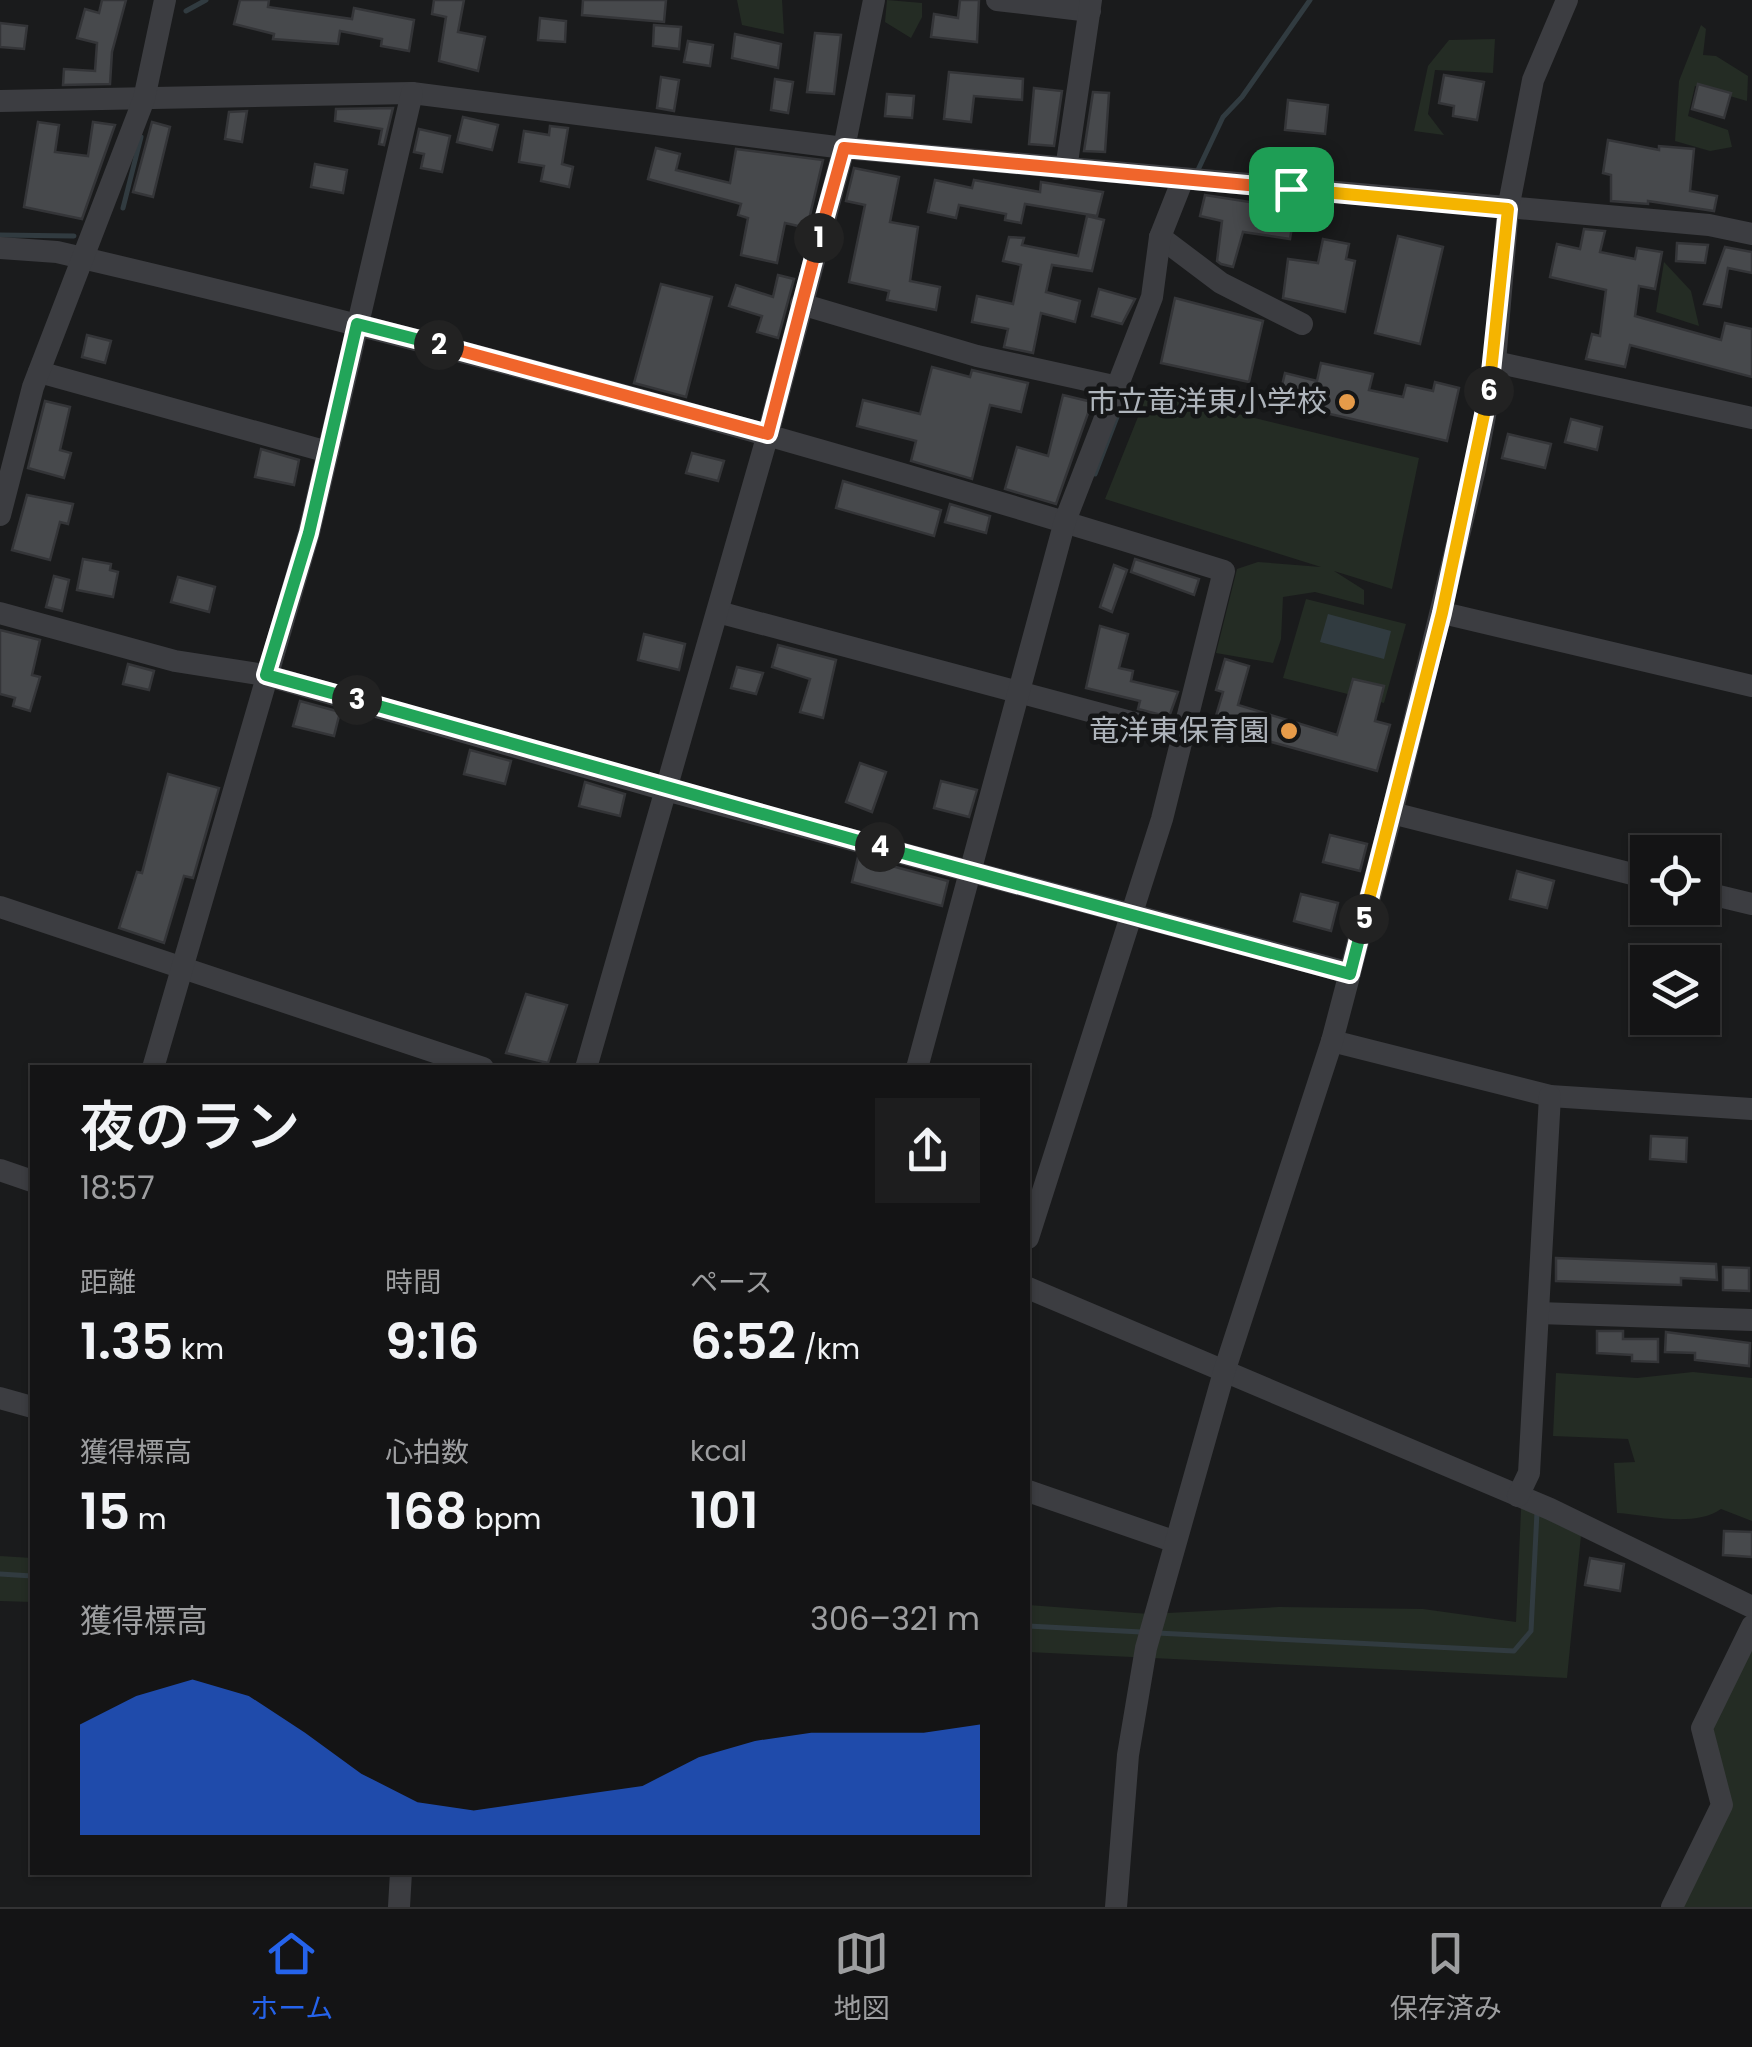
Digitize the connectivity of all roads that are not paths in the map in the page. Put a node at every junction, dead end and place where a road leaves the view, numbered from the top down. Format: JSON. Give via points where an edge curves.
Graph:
{"nodes":[{"id":1,"x":166,"y":0,"type":"edge"},
{"id":2,"x":874,"y":0,"type":"edge"},
{"id":3,"x":997,"y":0,"type":"edge"},
{"id":4,"x":1567,"y":0,"type":"edge"},
{"id":5,"x":1090,"y":6,"type":"edge"},
{"id":6,"x":412,"y":93,"type":"junction"},
{"id":7,"x":144,"y":99,"type":"junction"},
{"id":8,"x":0,"y":100,"type":"edge"},
{"id":9,"x":844,"y":148,"type":"junction"},
{"id":10,"x":1066,"y":168,"type":"junction"},
{"id":11,"x":1183,"y":179,"type":"junction"},
{"id":12,"x":1508,"y":209,"type":"junction"},
{"id":13,"x":1752,"y":234,"type":"edge"},
{"id":14,"x":1160,"y":237,"type":"junction"},
{"id":15,"x":0,"y":248,"type":"edge"},
{"id":16,"x":84,"y":258,"type":"junction"},
{"id":17,"x":801,"y":304,"type":"junction"},
{"id":18,"x":357,"y":324,"type":"junction"},
{"id":19,"x":1302,"y":324,"type":"dead end"},
{"id":20,"x":1495,"y":362,"type":"junction"},
{"id":21,"x":39,"y":372,"type":"junction"},
{"id":22,"x":1118,"y":387,"type":"junction"},
{"id":23,"x":1752,"y":418,"type":"edge"},
{"id":24,"x":768,"y":434,"type":"junction"},
{"id":25,"x":328,"y":452,"type":"junction"},
{"id":26,"x":0,"y":515,"type":"edge"},
{"id":27,"x":1065,"y":522,"type":"junction"},
{"id":28,"x":718,"y":612,"type":"junction"},
{"id":29,"x":0,"y":613,"type":"edge"},
{"id":30,"x":1442,"y":613,"type":"junction"},
{"id":31,"x":266,"y":675,"type":"junction"},
{"id":32,"x":1752,"y":686,"type":"edge"},
{"id":33,"x":1019,"y":693,"type":"junction"},
{"id":34,"x":1184,"y":736,"type":"junction"},
{"id":35,"x":669,"y":791,"type":"junction"},
{"id":36,"x":1392,"y":813,"type":"junction"},
{"id":37,"x":971,"y":872,"type":"junction"},
{"id":38,"x":1630,"y":873,"type":"edge"},
{"id":39,"x":1720,"y":896,"type":"edge"},
{"id":40,"x":1752,"y":904,"type":"edge"},
{"id":41,"x":0,"y":907,"type":"edge"},
{"id":42,"x":1131,"y":916,"type":"junction"},
{"id":43,"x":183,"y":967,"type":"junction"},
{"id":44,"x":1350,"y":974,"type":"junction"},
{"id":45,"x":1332,"y":1041,"type":"junction"},
{"id":46,"x":154,"y":1065,"type":"edge"},
{"id":47,"x":474,"y":1065,"type":"edge"},
{"id":48,"x":587,"y":1065,"type":"edge"},
{"id":49,"x":919,"y":1065,"type":"edge"},
{"id":50,"x":1550,"y":1096,"type":"junction"},
{"id":51,"x":1752,"y":1109,"type":"edge"},
{"id":52,"x":0,"y":1170,"type":"edge"},
{"id":53,"x":30,"y":1180,"type":"edge"},
{"id":54,"x":1030,"y":1232,"type":"edge"},
{"id":55,"x":1030,"y":1289,"type":"edge"},
{"id":56,"x":1538,"y":1313,"type":"junction"},
{"id":57,"x":1752,"y":1320,"type":"edge"},
{"id":58,"x":1224,"y":1372,"type":"junction"},
{"id":59,"x":0,"y":1398,"type":"edge"},
{"id":60,"x":30,"y":1407,"type":"edge"},
{"id":61,"x":1030,"y":1492,"type":"edge"},
{"id":62,"x":1518,"y":1496,"type":"junction"},
{"id":63,"x":1173,"y":1542,"type":"junction"},
{"id":64,"x":1752,"y":1606,"type":"edge"},
{"id":65,"x":1752,"y":1626,"type":"edge"},
{"id":66,"x":400,"y":1875,"type":"edge"},
{"id":67,"x":399,"y":1907,"type":"edge"},
{"id":68,"x":1116,"y":1907,"type":"edge"},
{"id":69,"x":1672,"y":1907,"type":"edge"}],
"edges":[{"from":1,"to":7,"type":"street"},
{"from":2,"to":9,"type":"street"},
{"from":3,"to":5,"type":"street"},
{"from":4,"to":12,"type":"street","via":[[1532,80]]},
{"from":5,"to":10,"type":"street"},
{"from":6,"to":7,"type":"street"},
{"from":6,"to":9,"type":"street"},
{"from":6,"to":18,"type":"street"},
{"from":7,"to":8,"type":"street"},
{"from":7,"to":16,"type":"street"},
{"from":9,"to":10,"type":"street"},
{"from":9,"to":17,"type":"street"},
{"from":10,"to":11,"type":"street"},
{"from":11,"to":12,"type":"street"},
{"from":11,"to":14,"type":"street"},
{"from":12,"to":13,"type":"street"},
{"from":12,"to":20,"type":"street"},
{"from":14,"to":19,"type":"street","via":[[1221,283]]},
{"from":14,"to":22,"type":"street","via":[[1152,297]]},
{"from":15,"to":16,"type":"street"},
{"from":16,"to":18,"type":"street"},
{"from":16,"to":21,"type":"street"},
{"from":17,"to":22,"type":"street","via":[[977,356]]},
{"from":17,"to":24,"type":"street"},
{"from":18,"to":24,"type":"street"},
{"from":18,"to":25,"type":"street"},
{"from":20,"to":23,"type":"street"},
{"from":20,"to":30,"type":"street"},
{"from":21,"to":25,"type":"street"},
{"from":21,"to":26,"type":"street"},
{"from":22,"to":27,"type":"street"},
{"from":24,"to":27,"type":"street"},
{"from":24,"to":28,"type":"street"},
{"from":25,"to":31,"type":"street"},
{"from":27,"to":33,"type":"street"},
{"from":27,"to":34,"type":"street","via":[[1224,571]]},
{"from":28,"to":33,"type":"street"},
{"from":28,"to":35,"type":"street"},
{"from":29,"to":31,"type":"street","via":[[175,661]]},
{"from":30,"to":32,"type":"street"},
{"from":30,"to":36,"type":"street"},
{"from":31,"to":35,"type":"street"},
{"from":31,"to":43,"type":"street"},
{"from":33,"to":34,"type":"street"},
{"from":33,"to":37,"type":"street"},
{"from":34,"to":42,"type":"street"},
{"from":35,"to":37,"type":"street"},
{"from":35,"to":48,"type":"street"},
{"from":36,"to":38,"type":"street"},
{"from":36,"to":44,"type":"street"},
{"from":37,"to":42,"type":"street"},
{"from":37,"to":49,"type":"street"},
{"from":39,"to":40,"type":"street"},
{"from":41,"to":43,"type":"street"},
{"from":42,"to":44,"type":"street"},
{"from":42,"to":54,"type":"street"},
{"from":43,"to":46,"type":"street"},
{"from":43,"to":47,"type":"street"},
{"from":44,"to":45,"type":"street"},
{"from":45,"to":50,"type":"street"},
{"from":45,"to":58,"type":"street"},
{"from":50,"to":51,"type":"street"},
{"from":50,"to":56,"type":"street"},
{"from":52,"to":53,"type":"street"},
{"from":55,"to":58,"type":"street"},
{"from":56,"to":57,"type":"street"},
{"from":56,"to":62,"type":"street","via":[[1529,1473]]},
{"from":58,"to":62,"type":"street"},
{"from":58,"to":63,"type":"street"},
{"from":59,"to":60,"type":"street"},
{"from":61,"to":63,"type":"street"},
{"from":62,"to":64,"type":"street"},
{"from":63,"to":68,"type":"street","via":[[1137,1689]]},
{"from":65,"to":69,"type":"street","via":[[1702,1728],[1722,1806]]},
{"from":66,"to":67,"type":"street"}]}
